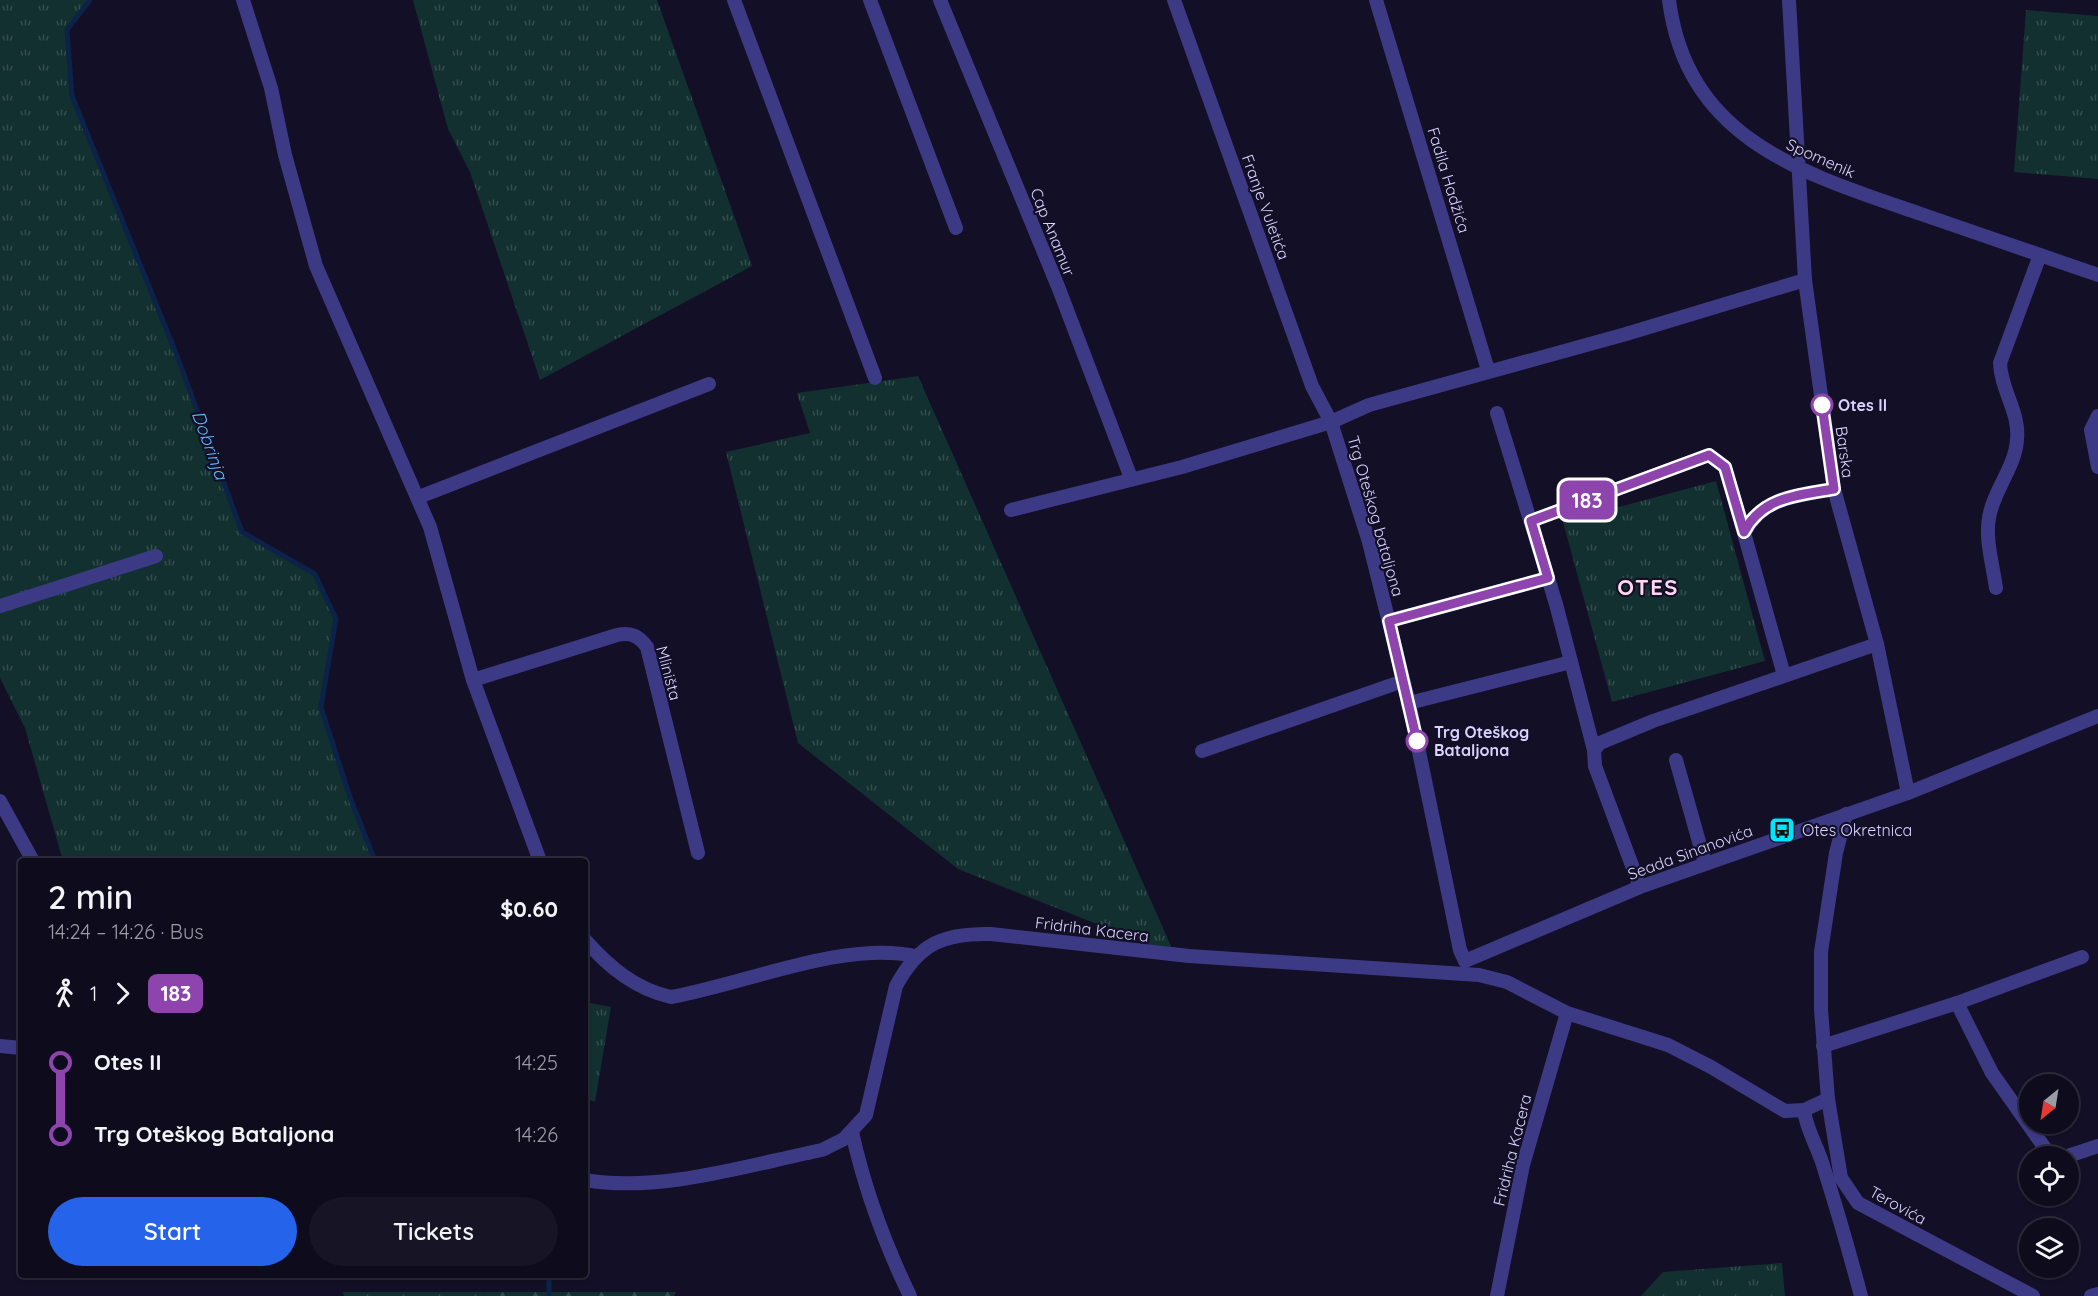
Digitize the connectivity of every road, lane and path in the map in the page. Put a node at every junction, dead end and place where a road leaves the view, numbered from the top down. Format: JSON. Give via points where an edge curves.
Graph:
{"nodes":[{"id":1,"x":243,"y":0,"type":"edge"},
{"id":2,"x":734,"y":0,"type":"edge"},
{"id":3,"x":870,"y":0,"type":"edge"},
{"id":4,"x":940,"y":0,"type":"edge"},
{"id":5,"x":1174,"y":0,"type":"edge"},
{"id":6,"x":1376,"y":0,"type":"edge"},
{"id":7,"x":1669,"y":0,"type":"edge"},
{"id":8,"x":1790,"y":0,"type":"edge"},
{"id":9,"x":1797,"y":166,"type":"junction"},
{"id":10,"x":956,"y":228,"type":"dead end"},
{"id":11,"x":2040,"y":255,"type":"junction"},
{"id":12,"x":2098,"y":275,"type":"edge"},
{"id":13,"x":1805,"y":280,"type":"junction"},
{"id":14,"x":1488,"y":370,"type":"junction"},
{"id":15,"x":875,"y":378,"type":"dead end"},
{"id":16,"x":709,"y":384,"type":"dead end"},
{"id":17,"x":1497,"y":413,"type":"dead end"},
{"id":18,"x":2098,"y":416,"type":"edge"},
{"id":19,"x":1332,"y":422,"type":"junction"},
{"id":20,"x":2098,"y":467,"type":"edge"},
{"id":21,"x":1131,"y":478,"type":"junction"},
{"id":22,"x":1834,"y":489,"type":"junction"},
{"id":23,"x":419,"y":497,"type":"junction"},
{"id":24,"x":1011,"y":510,"type":"dead end"},
{"id":25,"x":1531,"y":521,"type":"junction"},
{"id":26,"x":1744,"y":532,"type":"junction"},
{"id":27,"x":156,"y":556,"type":"dead end"},
{"id":28,"x":1548,"y":578,"type":"junction"},
{"id":29,"x":1996,"y":588,"type":"dead end"},
{"id":30,"x":0,"y":606,"type":"edge"},
{"id":31,"x":1389,"y":621,"type":"junction"},
{"id":32,"x":1877,"y":644,"type":"junction"},
{"id":33,"x":1571,"y":662,"type":"junction"},
{"id":34,"x":1784,"y":675,"type":"junction"},
{"id":35,"x":472,"y":680,"type":"junction"},
{"id":36,"x":1403,"y":681,"type":"junction"},
{"id":37,"x":1409,"y":703,"type":"junction"},
{"id":38,"x":2098,"y":716,"type":"edge"},
{"id":39,"x":1594,"y":750,"type":"junction"},
{"id":40,"x":1202,"y":751,"type":"dead end"},
{"id":41,"x":1676,"y":760,"type":"dead end"},
{"id":42,"x":1908,"y":793,"type":"junction"},
{"id":43,"x":0,"y":801,"type":"edge"},
{"id":44,"x":1846,"y":814,"type":"junction"},
{"id":45,"x":698,"y":853,"type":"dead end"},
{"id":46,"x":31,"y":858,"type":"edge"},
{"id":47,"x":539,"y":858,"type":"edge"},
{"id":48,"x":1706,"y":863,"type":"junction"},
{"id":49,"x":1640,"y":887,"type":"junction"},
{"id":50,"x":588,"y":943,"type":"edge"},
{"id":51,"x":915,"y":956,"type":"junction"},
{"id":52,"x":2082,"y":957,"type":"dead end"},
{"id":53,"x":1463,"y":967,"type":"junction"},
{"id":54,"x":1957,"y":1003,"type":"junction"},
{"id":55,"x":1567,"y":1013,"type":"junction"},
{"id":56,"x":0,"y":1046,"type":"edge"},
{"id":57,"x":1823,"y":1046,"type":"junction"},
{"id":58,"x":18,"y":1048,"type":"edge"},
{"id":59,"x":1828,"y":1099,"type":"junction"},
{"id":60,"x":1804,"y":1110,"type":"junction"},
{"id":61,"x":852,"y":1132,"type":"junction"},
{"id":62,"x":2043,"y":1146,"type":"edge"},
{"id":63,"x":2098,"y":1146,"type":"edge"},
{"id":64,"x":2079,"y":1152,"type":"edge"},
{"id":65,"x":588,"y":1180,"type":"edge"},
{"id":66,"x":2098,"y":1294,"type":"edge"},
{"id":67,"x":910,"y":1296,"type":"edge"},
{"id":68,"x":1497,"y":1296,"type":"edge"},
{"id":69,"x":1861,"y":1296,"type":"edge"},
{"id":70,"x":2033,"y":1296,"type":"edge"},
{"id":71,"x":2091,"y":1296,"type":"edge"}],
"edges":[{"from":1,"to":23,"type":"street","via":[[271,88],[316,266]]},
{"from":2,"to":15,"type":"street"},
{"from":3,"to":10,"type":"street"},
{"from":4,"to":21,"type":"street","name":"Cap Anamur"},
{"from":5,"to":19,"type":"street","name":"Franje Vuletića","via":[[1312,386]]},
{"from":6,"to":14,"type":"street","name":"Fadila Hadžića"},
{"from":7,"to":9,"type":"street","name":"Spomenik","via":[[1673,33],[1683,60],[1718,113],[1742,135]]},
{"from":8,"to":9,"type":"street","name":"Barska"},
{"from":9,"to":11,"type":"street","name":"Spomenik"},
{"from":9,"to":13,"type":"street","name":"Barska"},
{"from":11,"to":12,"type":"street","name":"Spomenik"},
{"from":11,"to":29,"type":"street","via":[[2000,363],[2018,430],[2013,461],[1989,519]]},
{"from":13,"to":14,"type":"street","name":"Trg Oteškog bataljona","via":[[1626,334]]},
{"from":13,"to":22,"type":"street","name":"Barska"},
{"from":14,"to":19,"type":"street","name":"Trg Oteškog bataljona","via":[[1369,405]]},
{"from":16,"to":23,"type":"street"},
{"from":17,"to":25,"type":"street"},
{"from":18,"to":20,"type":"street","via":[[2091,430]]},
{"from":19,"to":21,"type":"street","via":[[1182,467]]},
{"from":19,"to":31,"type":"street","name":"Trg Oteškog bataljona","via":[[1370,542]]},
{"from":21,"to":24,"type":"street"},
{"from":22,"to":26,"type":"street","via":[[1789,497],[1760,509]]},
{"from":22,"to":32,"type":"street","name":"Barska"},
{"from":23,"to":35,"type":"street"},
{"from":25,"to":26,"type":"street","via":[[1709,455],[1725,467]]},
{"from":25,"to":28,"type":"street"},
{"from":26,"to":34,"type":"street"},
{"from":27,"to":30,"type":"street"},
{"from":28,"to":31,"type":"street"},
{"from":28,"to":33,"type":"street"},
{"from":31,"to":36,"type":"street","name":"Trg Oteškog bataljona"},
{"from":32,"to":34,"type":"street"},
{"from":32,"to":42,"type":"street","name":"Barska"},
{"from":33,"to":37,"type":"street"},
{"from":33,"to":39,"type":"street"},
{"from":34,"to":39,"type":"street","via":[[1608,738]]},
{"from":35,"to":45,"type":"street","name":"Mliništa","via":[[617,634],[633,634],[642,640]]},
{"from":35,"to":47,"type":"street"},
{"from":36,"to":37,"type":"street","name":"Trg Oteškog bataljona"},
{"from":36,"to":40,"type":"street"},
{"from":37,"to":53,"type":"street","name":"Trg Oteškog bataljona"},
{"from":38,"to":42,"type":"street","name":"Seada Sinanovića"},
{"from":39,"to":49,"type":"street","via":[[1594,766]]},
{"from":41,"to":48,"type":"street"},
{"from":42,"to":44,"type":"street","name":"Seada Sinanovića"},
{"from":43,"to":46,"type":"street"},
{"from":44,"to":48,"type":"street","name":"Seada Sinanovića"},
{"from":44,"to":57,"type":"street","name":"Terovića","via":[[1821,952]]},
{"from":48,"to":49,"type":"street","name":"Seada Sinanovića"},
{"from":49,"to":53,"type":"street","name":"Seada Sinanovića"},
{"from":50,"to":51,"type":"street","via":[[624,978],[671,997],[819,961],[889,952]]},
{"from":51,"to":53,"type":"street","name":"Fridriha Kacera","via":[[944,938],[991,933],[1189,956]]},
{"from":51,"to":61,"type":"street","name":"Fridriha Kacera","via":[[896,986],[871,1099],[866,1115]]},
{"from":52,"to":54,"type":"street"},
{"from":53,"to":55,"type":"street","name":"Fridriha Kacera","via":[[1507,982]]},
{"from":54,"to":57,"type":"street"},
{"from":54,"to":62,"type":"street","via":[[1992,1073]]},
{"from":55,"to":60,"type":"street","name":"Fridriha Kacera","via":[[1668,1045],[1785,1111]]},
{"from":55,"to":68,"type":"street","name":"Fridriha Kacera","via":[[1523,1165]]},
{"from":56,"to":58,"type":"street"},
{"from":57,"to":59,"type":"street","name":"Terovića"},
{"from":59,"to":60,"type":"street"},
{"from":59,"to":70,"type":"street","name":"Terovića","via":[[1841,1178],[1858,1203]]},
{"from":60,"to":69,"type":"street"},
{"from":61,"to":65,"type":"street","name":"Fridriha Kacera","via":[[822,1150],[660,1182],[626,1185]]},
{"from":61,"to":67,"type":"street","via":[[874,1216]]},
{"from":63,"to":64,"type":"street"},
{"from":66,"to":71,"type":"street"}]}
